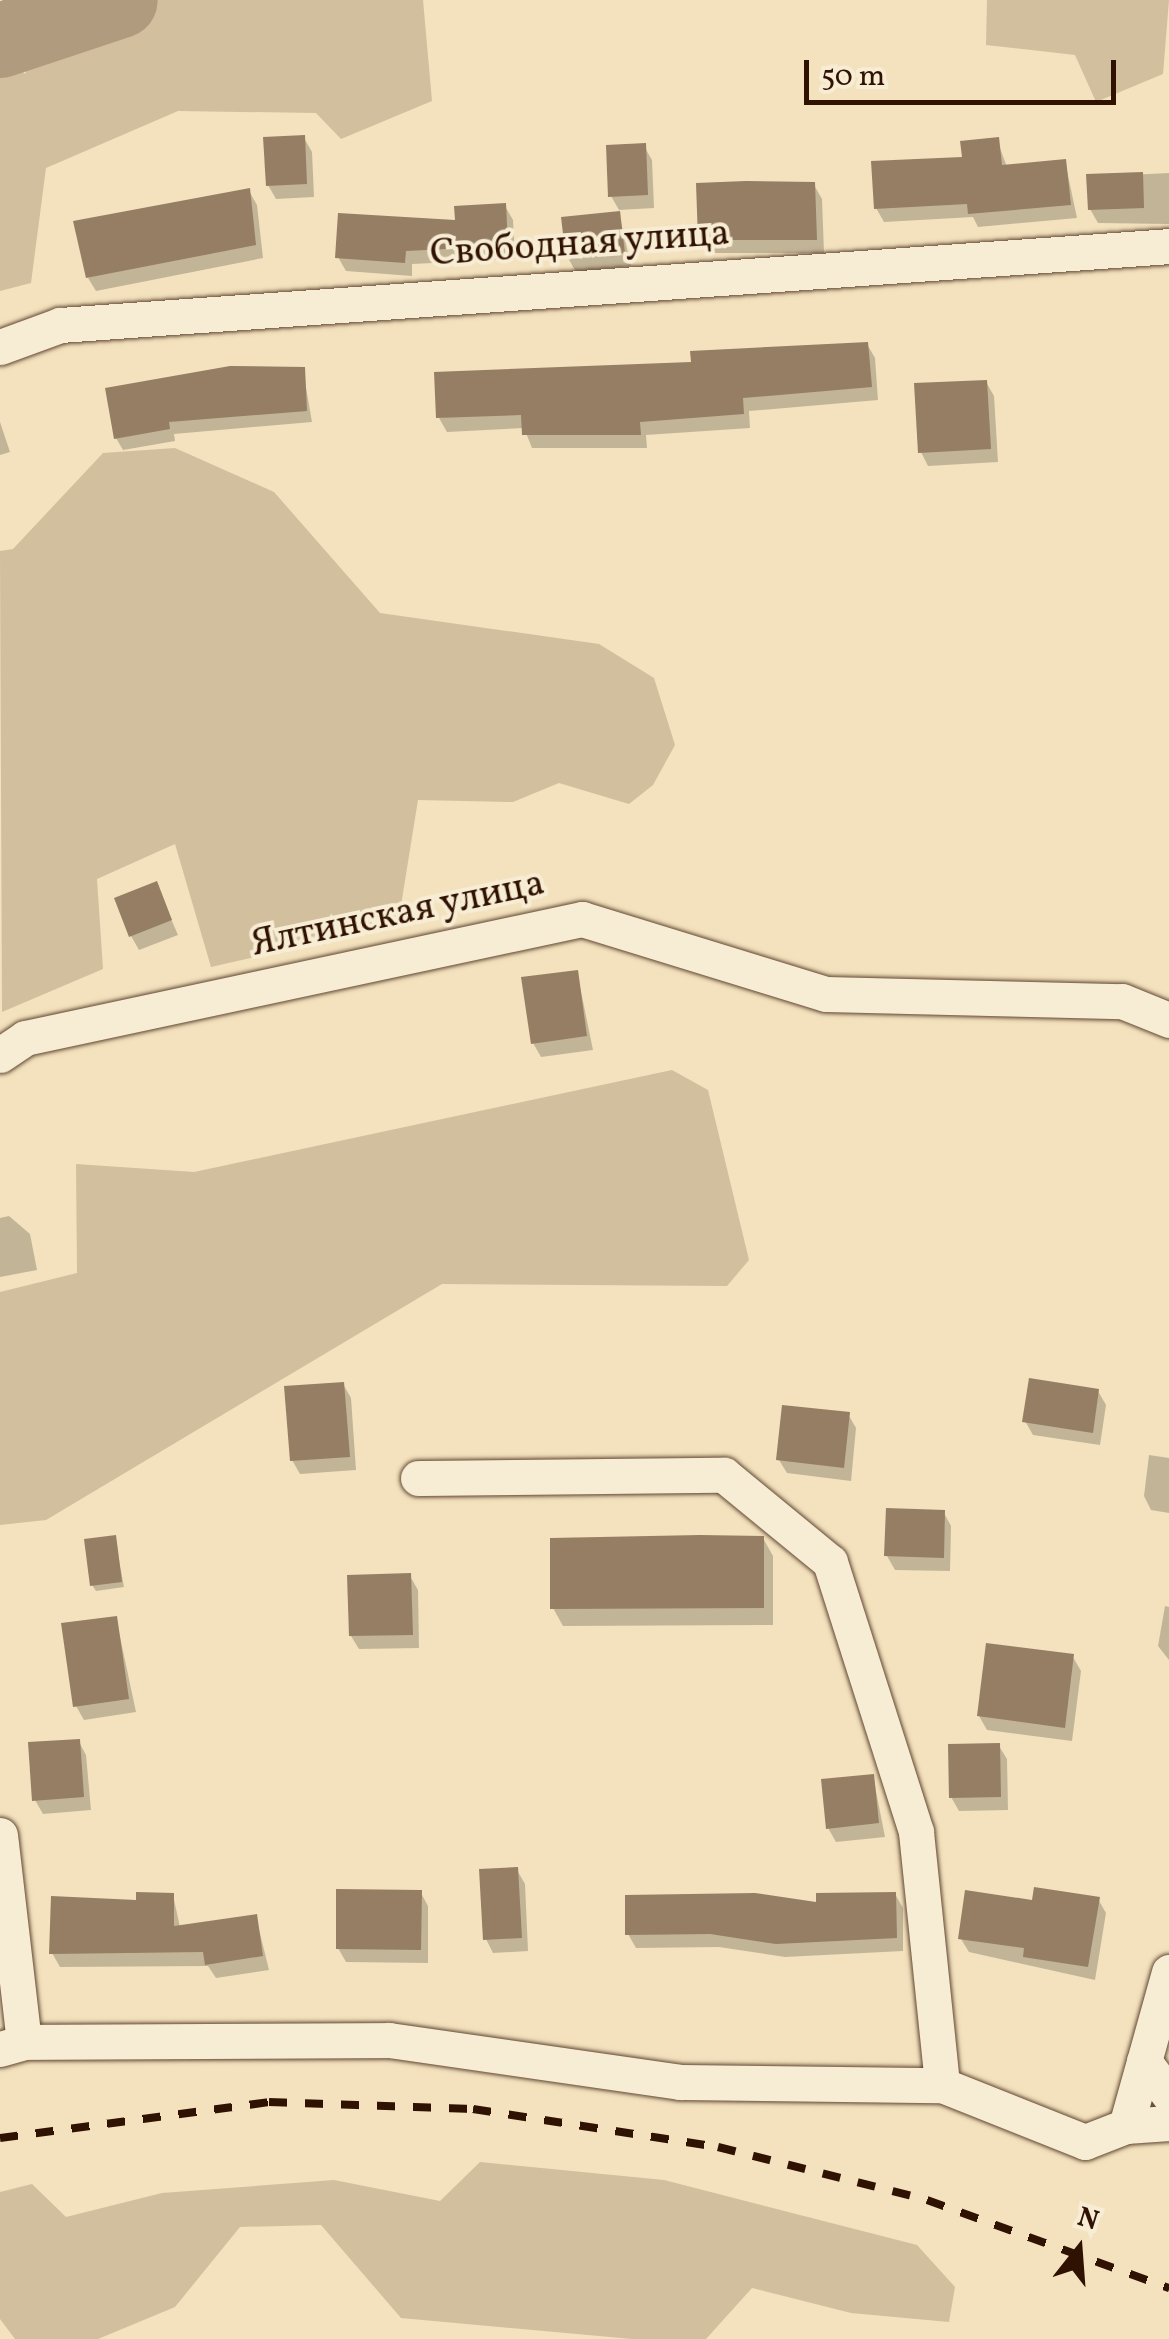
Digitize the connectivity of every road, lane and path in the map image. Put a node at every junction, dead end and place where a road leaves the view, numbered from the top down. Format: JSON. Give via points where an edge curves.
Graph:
{"nodes":[{"id":1,"x":1169,"y":246,"type":"edge"},
{"id":2,"x":0,"y":347,"type":"edge"},
{"id":3,"x":1169,"y":1020,"type":"edge"},
{"id":4,"x":0,"y":1055,"type":"edge"},
{"id":5,"x":418,"y":1478,"type":"dead end"},
{"id":6,"x":0,"y":1836,"type":"edge"},
{"id":7,"x":1169,"y":1972,"type":"edge"},
{"id":8,"x":12,"y":2045,"type":"edge"},
{"id":9,"x":1144,"y":2061,"type":"junction"},
{"id":10,"x":942,"y":2085,"type":"junction"},
{"id":11,"x":1169,"y":2095,"type":"edge"},
{"id":12,"x":1169,"y":2123,"type":"edge"},
{"id":13,"x":1126,"y":2126,"type":"junction"}],
"edges":[{"from":1,"to":2,"type":"street","name":"Свободная улица","via":[[60,324]]},
{"from":3,"to":4,"type":"street","name":"Ялтинская улица","via":[[1122,1000],[826,994],[582,919],[25,1038]]},
{"from":5,"to":10,"type":"street","via":[[724,1476],[830,1562],[916,1832]]},
{"from":6,"to":8,"type":"street"},
{"from":7,"to":9,"type":"street"},
{"from":8,"to":10,"type":"street","via":[[388,2040],[680,2082]]},
{"from":9,"to":11,"type":"street"},
{"from":9,"to":13,"type":"street"},
{"from":10,"to":13,"type":"street","via":[[1085,2142]]},
{"from":12,"to":13,"type":"street"}]}
